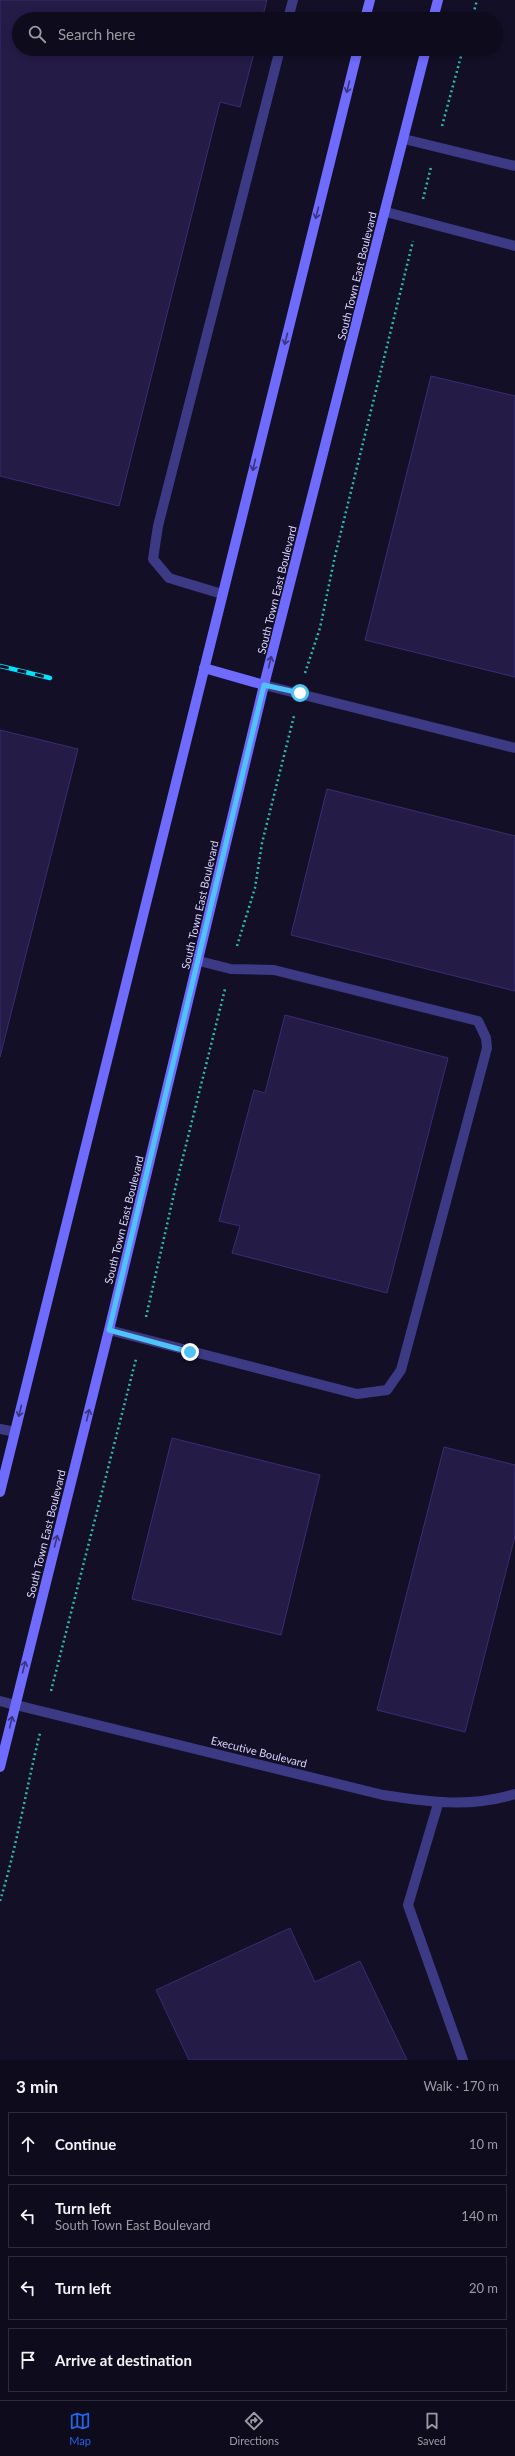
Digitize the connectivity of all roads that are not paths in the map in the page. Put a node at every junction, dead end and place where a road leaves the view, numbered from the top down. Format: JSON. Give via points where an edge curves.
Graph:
{"nodes":[{"id":1,"x":293,"y":0,"type":"edge"},
{"id":2,"x":370,"y":0,"type":"edge"},
{"id":3,"x":438,"y":0,"type":"edge"},
{"id":4,"x":290,"y":12,"type":"edge"},
{"id":5,"x":367,"y":12,"type":"edge"},
{"id":6,"x":435,"y":12,"type":"edge"},
{"id":7,"x":278,"y":56,"type":"edge"},
{"id":8,"x":356,"y":56,"type":"edge"},
{"id":9,"x":424,"y":56,"type":"edge"},
{"id":10,"x":404,"y":139,"type":"junction"},
{"id":11,"x":515,"y":166,"type":"edge"},
{"id":12,"x":386,"y":212,"type":"junction"},
{"id":13,"x":515,"y":246,"type":"edge"},
{"id":14,"x":222,"y":594,"type":"junction"},
{"id":15,"x":204,"y":668,"type":"junction"},
{"id":16,"x":264,"y":685,"type":"junction"},
{"id":17,"x":515,"y":748,"type":"edge"},
{"id":18,"x":199,"y":961,"type":"junction"},
{"id":19,"x":109,"y":1330,"type":"junction"},
{"id":20,"x":0,"y":1429,"type":"edge"},
{"id":21,"x":15,"y":1432,"type":"junction"},
{"id":22,"x":0,"y":1492,"type":"edge"},
{"id":23,"x":0,"y":1701,"type":"edge"},
{"id":24,"x":15,"y":1704,"type":"junction"},
{"id":25,"x":0,"y":1767,"type":"edge"},
{"id":26,"x":515,"y":1794,"type":"edge"},
{"id":27,"x":438,"y":1804,"type":"junction"},
{"id":28,"x":463,"y":2060,"type":"edge"}],
"edges":[{"from":1,"to":4,"type":"street"},
{"from":2,"to":5,"type":"main road"},
{"from":3,"to":6,"type":"main road"},
{"from":7,"to":14,"type":"street","via":[[158,526],[153,559],[169,578]]},
{"from":8,"to":14,"type":"main road","one_way":true},
{"from":9,"to":10,"type":"main road","name":"South Town East Boulevard"},
{"from":10,"to":11,"type":"street"},
{"from":10,"to":12,"type":"main road","name":"South Town East Boulevard"},
{"from":12,"to":13,"type":"street"},
{"from":16,"to":12,"type":"main road","name":"South Town East Boulevard","one_way":true},
{"from":14,"to":15,"type":"main road"},
{"from":15,"to":16,"type":"main road"},
{"from":15,"to":21,"type":"main road","one_way":true},
{"from":16,"to":17,"type":"street"},
{"from":16,"to":18,"type":"main road","name":"South Town East Boulevard"},
{"from":18,"to":19,"type":"main road","name":"South Town East Boulevard"},
{"from":18,"to":19,"type":"street","via":[[231,969],[274,970],[478,1021],[486,1038],[487,1048],[401,1370],[387,1390],[357,1394]]},
{"from":24,"to":19,"type":"main road","name":"South Town East Boulevard","one_way":true},
{"from":20,"to":21,"type":"street"},
{"from":21,"to":22,"type":"main road"},
{"from":23,"to":24,"type":"street","name":"Executive Boulevard"},
{"from":25,"to":24,"type":"main road","name":"South Town East Boulevard","one_way":true},
{"from":24,"to":27,"type":"street","name":"Executive Boulevard","via":[[375,1793]]},
{"from":26,"to":27,"type":"street","name":"Executive Boulevard","via":[[491,1801]]},
{"from":27,"to":28,"type":"street","via":[[408,1906]]}]}
